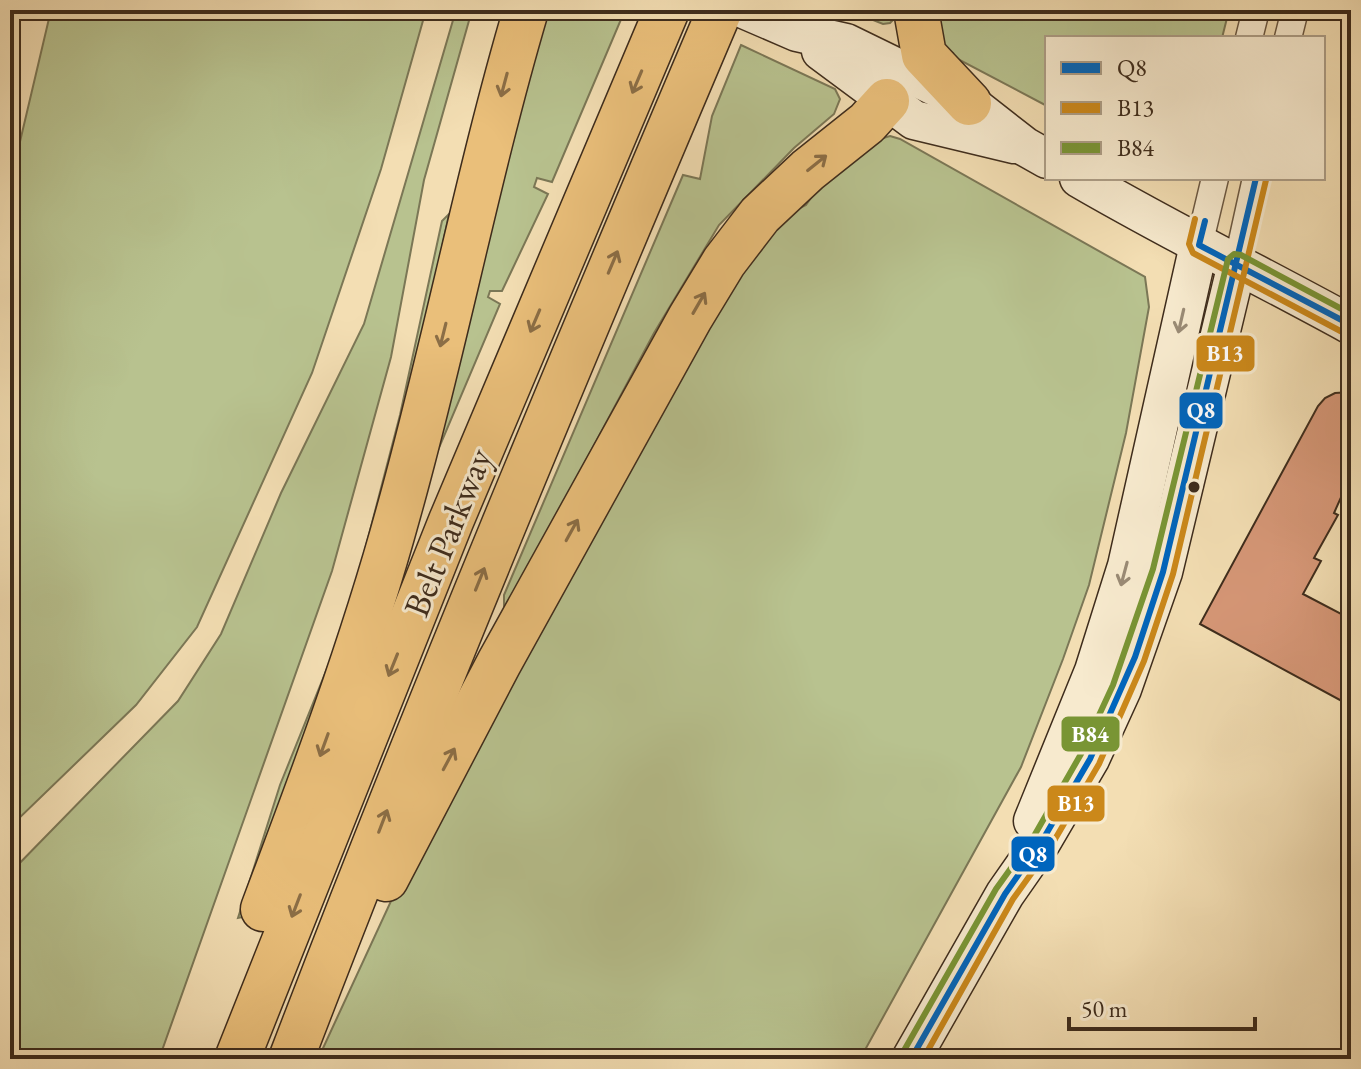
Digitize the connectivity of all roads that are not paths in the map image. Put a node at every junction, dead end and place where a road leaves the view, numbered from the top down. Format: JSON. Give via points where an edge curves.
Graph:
{"nodes":[{"id":1,"x":526,"y":10,"type":"edge"},
{"id":2,"x":667,"y":10,"type":"edge"},
{"id":3,"x":720,"y":10,"type":"edge"},
{"id":4,"x":746,"y":10,"type":"edge"},
{"id":5,"x":916,"y":10,"type":"edge"},
{"id":6,"x":1256,"y":10,"type":"edge"},
{"id":7,"x":1295,"y":10,"type":"edge"},
{"id":8,"x":797,"y":32,"type":"junction"},
{"id":9,"x":1250,"y":36,"type":"edge"},
{"id":10,"x":1288,"y":36,"type":"edge"},
{"id":11,"x":887,"y":101,"type":"junction"},
{"id":12,"x":969,"y":103,"type":"junction"},
{"id":13,"x":1036,"y":153,"type":"edge"},
{"id":14,"x":1082,"y":180,"type":"edge"},
{"id":15,"x":1215,"y":180,"type":"edge"},
{"id":16,"x":1256,"y":180,"type":"edge"},
{"id":17,"x":1199,"y":245,"type":"junction"},
{"id":18,"x":1237,"y":264,"type":"junction"},
{"id":19,"x":1351,"y":325,"type":"edge"},
{"id":20,"x":1005,"y":894,"type":"junction"},
{"id":21,"x":297,"y":1041,"type":"edge"},
{"id":22,"x":208,"y":1059,"type":"edge"},
{"id":23,"x":237,"y":1059,"type":"edge"},
{"id":24,"x":911,"y":1059,"type":"edge"}],
"edges":[{"from":1,"to":22,"type":"highway","one_way":true,"via":[[376,591]]},
{"from":2,"to":23,"type":"highway","name":"Belt Parkway","one_way":true,"via":[[451,521]]},
{"from":21,"to":3,"type":"highway","name":"Belt Parkway","one_way":true,"via":[[493,546]]},
{"from":4,"to":8,"type":"main road"},
{"from":5,"to":12,"type":"highway","via":[[924,55]]},
{"from":6,"to":9,"type":"street"},
{"from":7,"to":10,"type":"street"},
{"from":8,"to":11,"type":"main road"},
{"from":8,"to":12,"type":"main road","via":[[846,43]]},
{"from":11,"to":13,"type":"main road","via":[[914,120]]},
{"from":21,"to":11,"type":"highway","one_way":true,"via":[[718,271],[760,215]]},
{"from":12,"to":13,"type":"main road"},
{"from":14,"to":17,"type":"main road"},
{"from":15,"to":17,"type":"street"},
{"from":16,"to":18,"type":"street"},
{"from":17,"to":18,"type":"main road"},
{"from":17,"to":20,"type":"main road","one_way":true,"via":[[1112,618]]},
{"from":18,"to":19,"type":"main road"},
{"from":18,"to":20,"type":"main road","via":[[1163,572],[1135,657],[1090,759]]},
{"from":20,"to":24,"type":"main road"}]}
